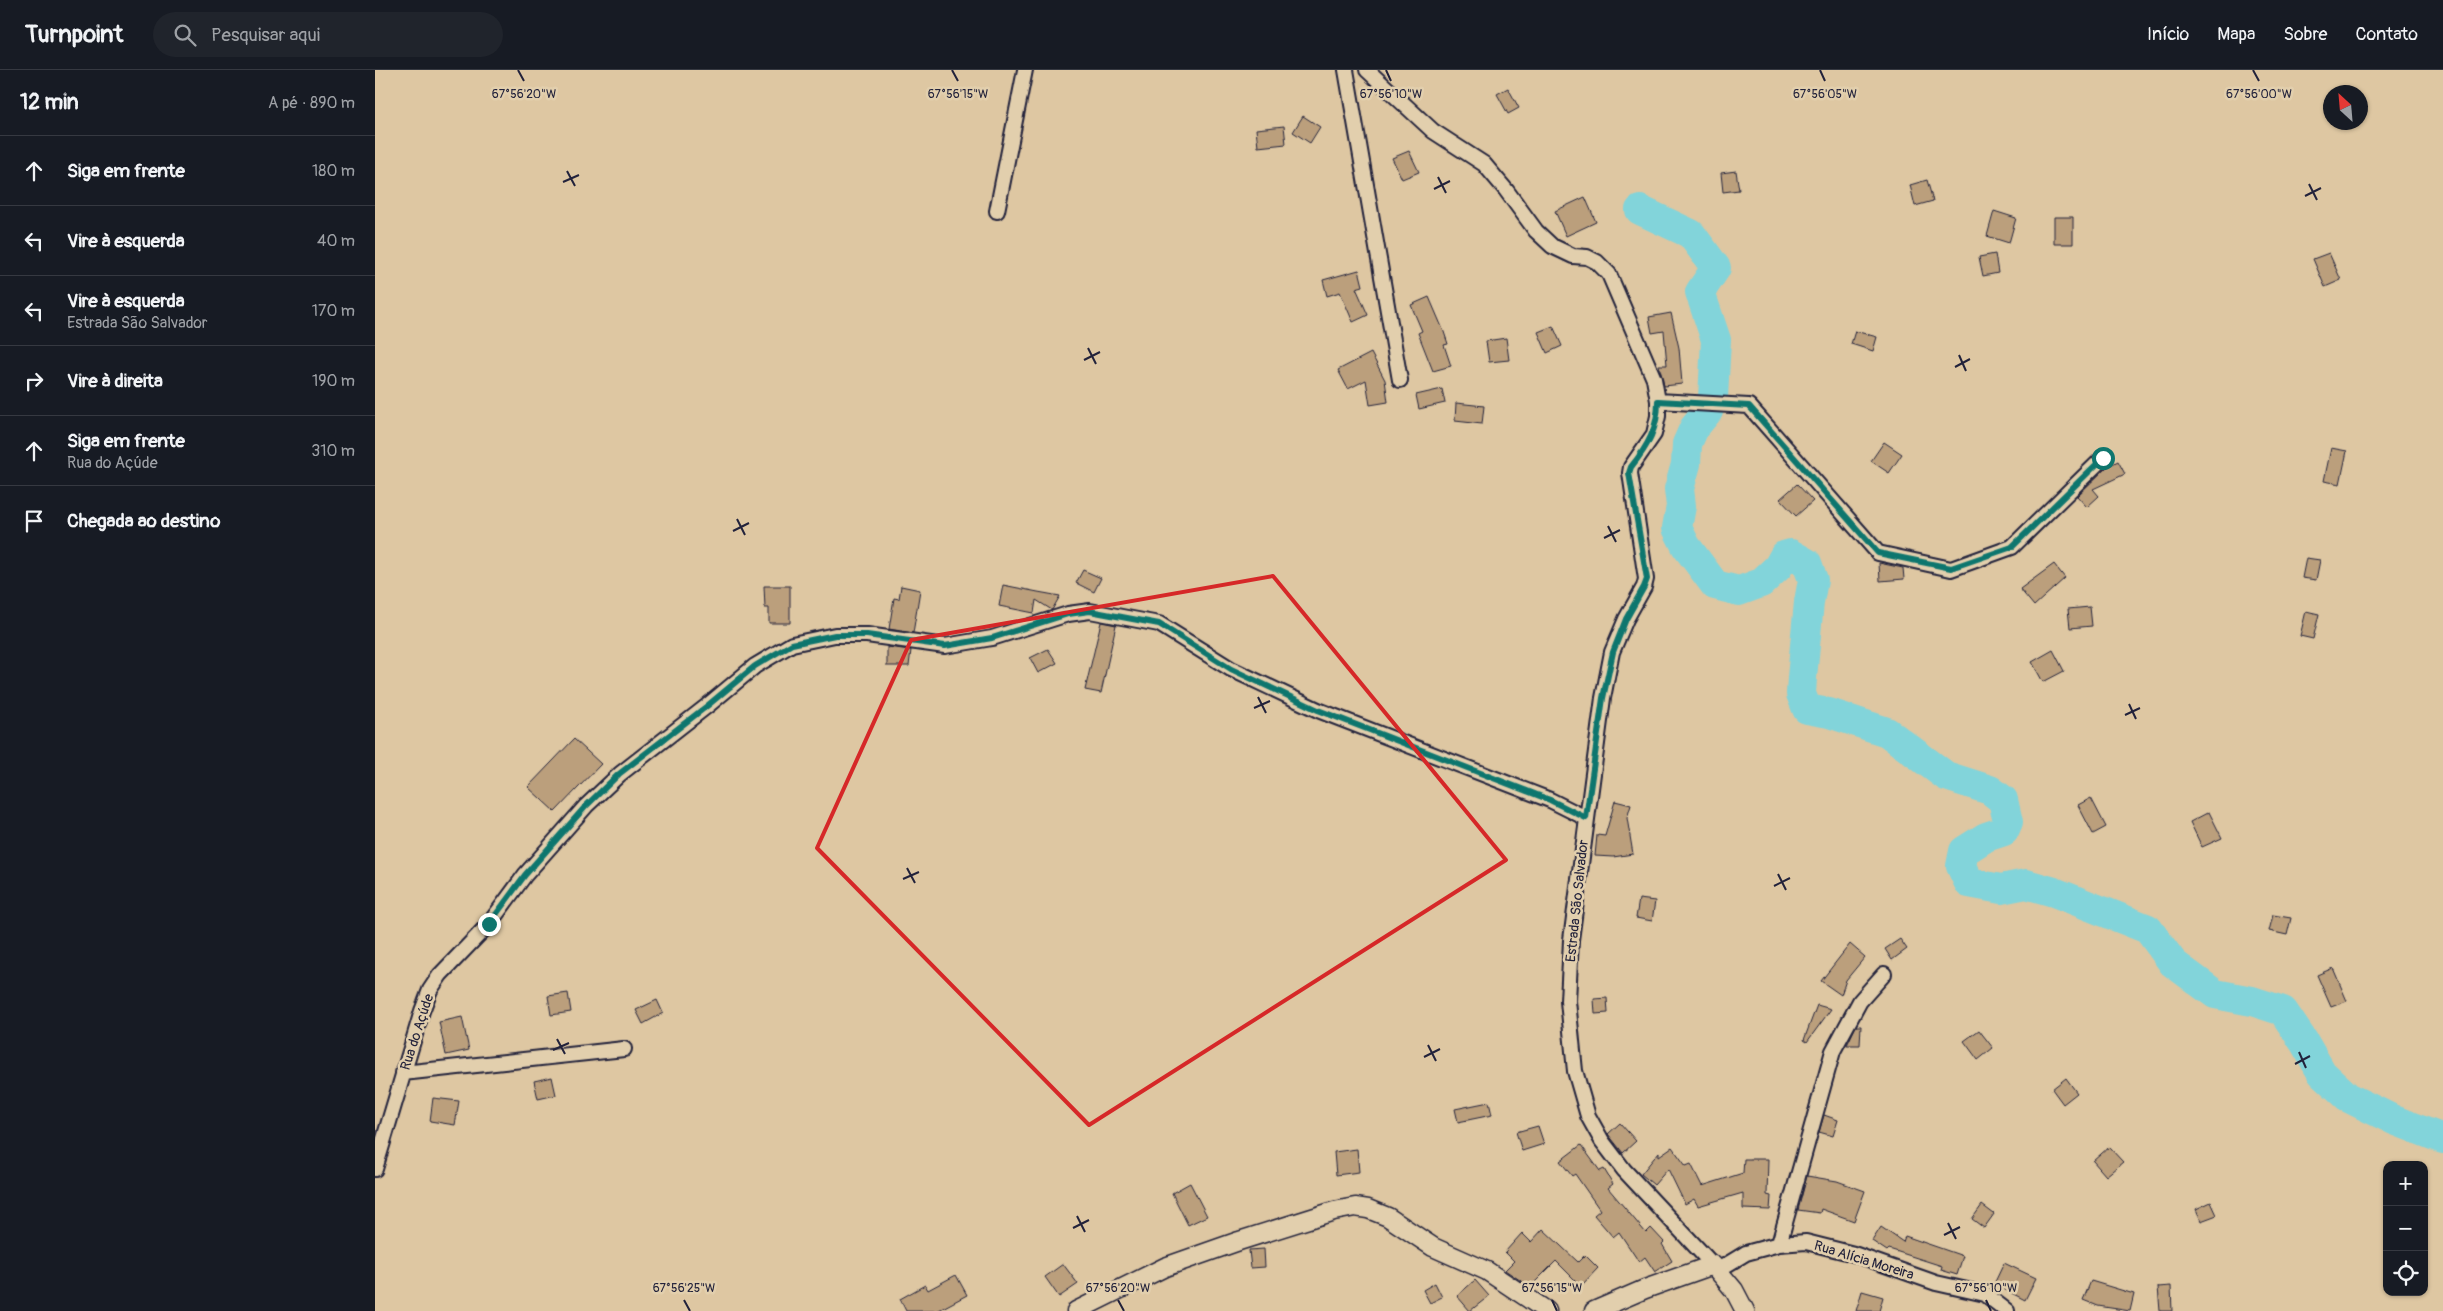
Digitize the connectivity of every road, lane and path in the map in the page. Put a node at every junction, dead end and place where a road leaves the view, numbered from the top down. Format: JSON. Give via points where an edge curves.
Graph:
{"nodes":[{"id":1,"x":1025,"y":70,"type":"edge"},
{"id":2,"x":1346,"y":70,"type":"edge"},
{"id":3,"x":1367,"y":70,"type":"edge"},
{"id":4,"x":997,"y":211,"type":"dead end"},
{"id":5,"x":1399,"y":380,"type":"dead end"},
{"id":6,"x":1658,"y":401,"type":"junction"},
{"id":7,"x":2103,"y":458,"type":"dead end"},
{"id":8,"x":1586,"y":818,"type":"junction"},
{"id":9,"x":1884,"y":974,"type":"dead end"},
{"id":10,"x":625,"y":1049,"type":"dead end"},
{"id":11,"x":403,"y":1073,"type":"junction"},
{"id":12,"x":375,"y":1168,"type":"edge"},
{"id":13,"x":1779,"y":1244,"type":"junction"},
{"id":14,"x":1716,"y":1267,"type":"junction"},
{"id":15,"x":1076,"y":1311,"type":"edge"},
{"id":16,"x":1547,"y":1311,"type":"edge"},
{"id":17,"x":1594,"y":1311,"type":"edge"},
{"id":18,"x":1745,"y":1311,"type":"edge"},
{"id":19,"x":2007,"y":1311,"type":"edge"}],
"edges":[{"from":1,"to":4,"type":"street"},
{"from":2,"to":5,"type":"street"},
{"from":3,"to":6,"type":"street","name":"Estrada São Salvador","via":[[1433,131],[1483,164],[1536,231],[1552,246],[1573,256],[1587,257],[1609,274],[1654,380]]},
{"from":6,"to":7,"type":"street","via":[[1749,406],[1878,553],[1951,568],[2012,547]]},
{"from":6,"to":8,"type":"street","name":"Estrada São Salvador","via":[[1654,434],[1629,473],[1647,579],[1613,652]]},
{"from":8,"to":11,"type":"street","name":"Rua do Açúde","via":[[1550,800],[1318,710],[1231,669],[1159,624],[1090,611],[1068,614],[992,638],[945,646],[867,635],[835,635],[792,644],[755,666],[619,774],[586,806],[525,875],[489,924],[440,975],[430,990]]},
{"from":8,"to":14,"type":"street","name":"Estrada São Salvador","via":[[1571,940],[1568,1001],[1575,1071],[1588,1116],[1624,1170]]},
{"from":9,"to":13,"type":"street","via":[[1860,1001],[1833,1051]]},
{"from":10,"to":11,"type":"street"},
{"from":11,"to":12,"type":"street","name":"Rua do Açúde"},
{"from":13,"to":14,"type":"street","name":"Rua Alícia Moreira","via":[[1746,1253]]},
{"from":13,"to":19,"type":"street","name":"Rua Alícia Moreira","via":[[1806,1242],[1854,1254],[1936,1282],[1985,1294]]},
{"from":14,"to":17,"type":"street","via":[[1645,1289]]},
{"from":14,"to":18,"type":"street","name":"Estrada São Salvador"},
{"from":15,"to":16,"type":"street","via":[[1165,1267],[1239,1241],[1355,1207],[1369,1208],[1388,1217],[1433,1247],[1487,1271]]}]}
